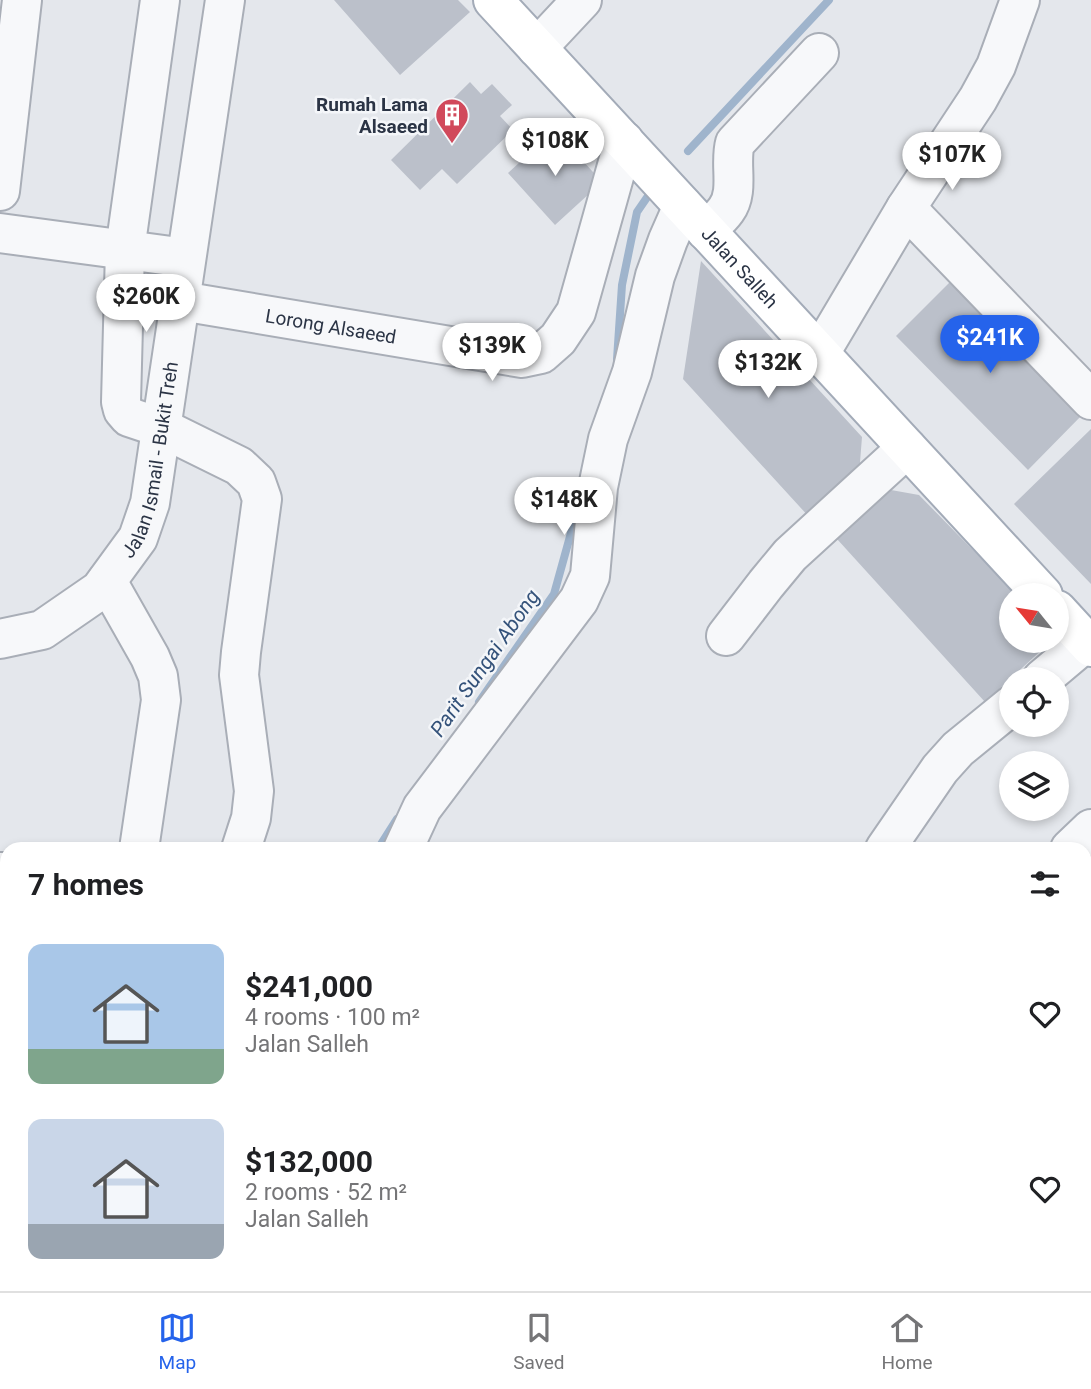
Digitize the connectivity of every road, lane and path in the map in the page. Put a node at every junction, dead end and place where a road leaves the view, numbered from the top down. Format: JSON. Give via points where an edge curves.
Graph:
{"nodes":[{"id":1,"x":22,"y":0,"type":"edge"},
{"id":2,"x":160,"y":0,"type":"edge"},
{"id":3,"x":225,"y":0,"type":"edge"},
{"id":4,"x":493,"y":0,"type":"edge"},
{"id":5,"x":582,"y":0,"type":"edge"},
{"id":6,"x":1020,"y":1,"type":"edge"},
{"id":7,"x":537,"y":48,"type":"junction"},
{"id":8,"x":820,"y":52,"type":"dead end"},
{"id":9,"x":624,"y":141,"type":"junction"},
{"id":10,"x":0,"y":191,"type":"edge"},
{"id":11,"x":906,"y":208,"type":"junction"},
{"id":12,"x":695,"y":218,"type":"junction"},
{"id":13,"x":0,"y":233,"type":"edge"},
{"id":14,"x":125,"y":250,"type":"junction"},
{"id":15,"x":186,"y":258,"type":"junction"},
{"id":16,"x":181,"y":301,"type":"junction"},
{"id":17,"x":820,"y":354,"type":"junction"},
{"id":18,"x":1091,"y":400,"type":"edge"},
{"id":19,"x":162,"y":428,"type":"junction"},
{"id":20,"x":907,"y":448,"type":"junction"},
{"id":21,"x":107,"y":581,"type":"junction"},
{"id":22,"x":1032,"y":583,"type":"edge"},
{"id":23,"x":1069,"y":623,"type":"edge"},
{"id":24,"x":726,"y":636,"type":"dead end"},
{"id":25,"x":0,"y":639,"type":"edge"},
{"id":26,"x":1089,"y":645,"type":"edge"},
{"id":27,"x":1059,"y":667,"type":"edge"},
{"id":28,"x":999,"y":716,"type":"edge"},
{"id":29,"x":1091,"y":829,"type":"edge"},
{"id":30,"x":140,"y":842,"type":"edge"},
{"id":31,"x":243,"y":842,"type":"edge"},
{"id":32,"x":406,"y":842,"type":"edge"},
{"id":33,"x":890,"y":842,"type":"edge"},
{"id":34,"x":1077,"y":842,"type":"edge"}],
"edges":[{"from":1,"to":10,"type":"street"},
{"from":2,"to":14,"type":"street"},
{"from":3,"to":15,"type":"street","name":"Jalan Ismail - Bukit Treh"},
{"from":4,"to":7,"type":"main road","name":"Jalan Salleh"},
{"from":5,"to":7,"type":"street"},
{"from":6,"to":11,"type":"street","via":[[984,88]]},
{"from":7,"to":9,"type":"main road","name":"Jalan Salleh"},
{"from":8,"to":12,"type":"street","via":[[735,143],[728,208]]},
{"from":9,"to":12,"type":"main road","name":"Jalan Salleh"},
{"from":9,"to":16,"type":"street","name":"Lorong Alsaeed","via":[[576,312],[541,354],[522,358]]},
{"from":11,"to":17,"type":"street"},
{"from":11,"to":18,"type":"street"},
{"from":12,"to":17,"type":"main road","name":"Jalan Salleh"},
{"from":12,"to":32,"type":"street","via":[[668,240],[655,276],[632,372],[608,439],[598,487],[590,576],[579,600],[422,808]]},
{"from":13,"to":14,"type":"street"},
{"from":14,"to":15,"type":"street"},
{"from":14,"to":19,"type":"street","via":[[121,402],[129,417]]},
{"from":15,"to":16,"type":"street","name":"Jalan Ismail - Bukit Treh"},
{"from":16,"to":19,"type":"street","name":"Jalan Ismail - Bukit Treh"},
{"from":17,"to":20,"type":"main road","name":"Jalan Salleh"},
{"from":19,"to":21,"type":"street","name":"Jalan Ismail - Bukit Treh","via":[[150,503],[138,538]]},
{"from":19,"to":31,"type":"street","via":[[239,466],[256,482],[262,499],[239,675],[254,791]]},
{"from":20,"to":22,"type":"main road","name":"Jalan Salleh"},
{"from":20,"to":24,"type":"street","via":[[790,555]]},
{"from":21,"to":25,"type":"street","name":"Jalan Ismail - Bukit Treh","via":[[42,629]]},
{"from":21,"to":30,"type":"street","via":[[158,676],[161,701]]},
{"from":23,"to":26,"type":"main road"},
{"from":26,"to":27,"type":"street"},
{"from":28,"to":33,"type":"street","via":[[940,769]]},
{"from":29,"to":34,"type":"street"}]}
